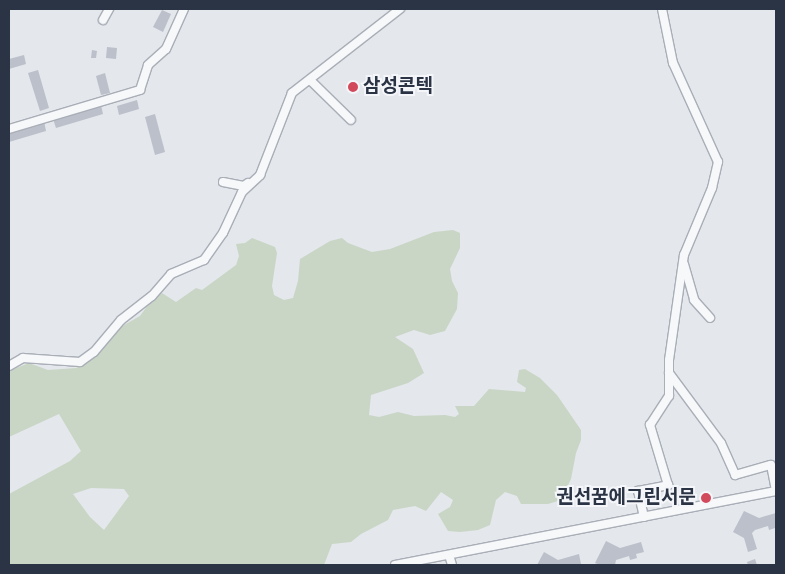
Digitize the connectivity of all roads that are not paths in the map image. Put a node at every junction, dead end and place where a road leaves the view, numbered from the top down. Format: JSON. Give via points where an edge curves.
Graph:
{"nodes":[{"id":1,"x":109,"y":9,"type":"edge"},
{"id":2,"x":184,"y":9,"type":"edge"},
{"id":3,"x":400,"y":9,"type":"edge"},
{"id":4,"x":662,"y":9,"type":"edge"},
{"id":5,"x":103,"y":20,"type":"dead end"},
{"id":6,"x":310,"y":80,"type":"junction"},
{"id":7,"x":351,"y":120,"type":"dead end"},
{"id":8,"x":9,"y":129,"type":"edge"},
{"id":9,"x":260,"y":174,"type":"junction"},
{"id":10,"x":223,"y":182,"type":"dead end"},
{"id":11,"x":683,"y":261,"type":"junction"},
{"id":12,"x":710,"y":318,"type":"dead end"},
{"id":13,"x":9,"y":366,"type":"edge"},
{"id":14,"x":669,"y":373,"type":"junction"},
{"id":15,"x":776,"y":491,"type":"edge"},
{"id":16,"x":644,"y":517,"type":"junction"},
{"id":17,"x":449,"y":554,"type":"junction"},
{"id":18,"x":418,"y":563,"type":"edge"},
{"id":19,"x":395,"y":565,"type":"edge"},
{"id":20,"x":452,"y":565,"type":"edge"}],
"edges":[{"from":1,"to":5,"type":"street"},
{"from":2,"to":8,"type":"street","via":[[166,49],[148,64],[140,90]]},
{"from":3,"to":6,"type":"street"},
{"from":4,"to":11,"type":"street","via":[[673,63],[718,162],[712,188]]},
{"from":6,"to":7,"type":"street"},
{"from":6,"to":9,"type":"street","via":[[292,92]]},
{"from":9,"to":10,"type":"street","via":[[244,186]]},
{"from":9,"to":13,"type":"street","via":[[242,192],[223,233],[204,260],[171,274],[152,296],[111,330],[94,352],[80,362],[23,358]]},
{"from":11,"to":12,"type":"street","via":[[694,300]]},
{"from":11,"to":14,"type":"street"},
{"from":14,"to":15,"type":"street","via":[[721,443],[735,475],[771,466]]},
{"from":14,"to":16,"type":"street","via":[[670,396],[650,426],[668,485],[638,491]]},
{"from":15,"to":16,"type":"street"},
{"from":16,"to":17,"type":"street"},
{"from":17,"to":18,"type":"street"},
{"from":17,"to":20,"type":"street"},
{"from":18,"to":19,"type":"street"}]}
